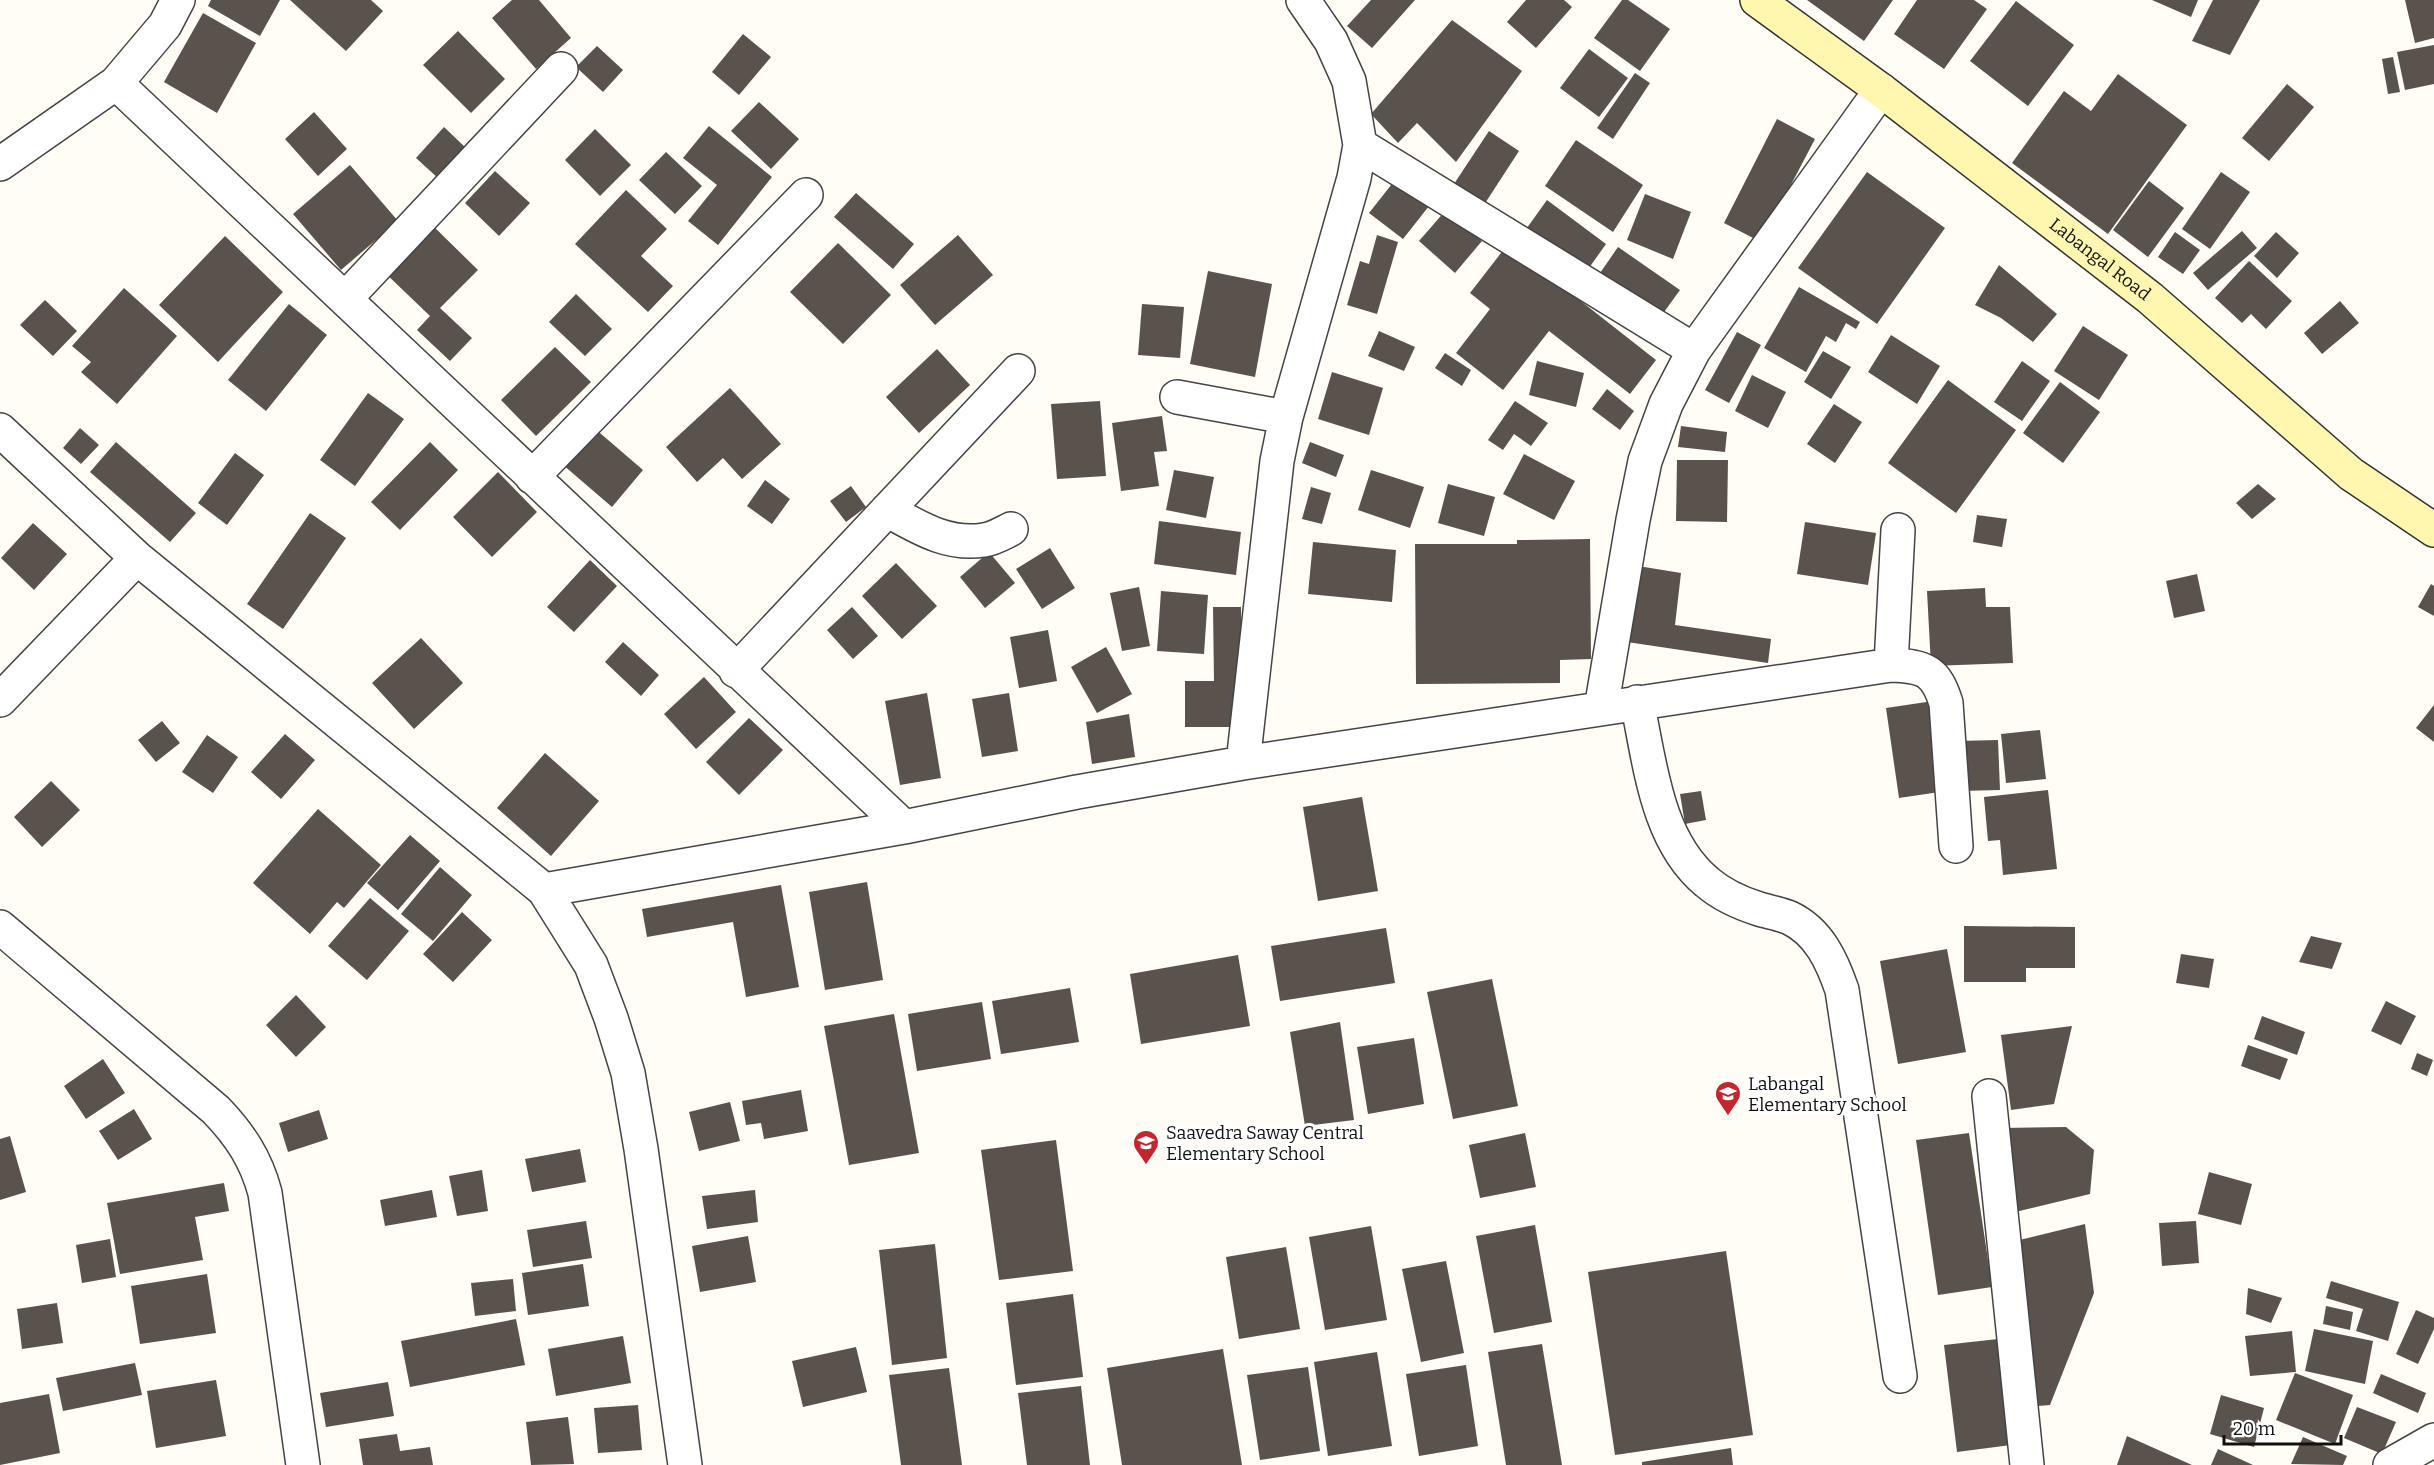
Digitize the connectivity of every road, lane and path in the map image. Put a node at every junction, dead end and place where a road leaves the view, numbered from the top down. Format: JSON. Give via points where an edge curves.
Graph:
{"nodes":[{"id":1,"x":178,"y":0,"type":"edge"},
{"id":2,"x":1303,"y":0,"type":"edge"},
{"id":3,"x":1757,"y":0,"type":"edge"},
{"id":4,"x":561,"y":69,"type":"dead end"},
{"id":5,"x":116,"y":82,"type":"junction"},
{"id":6,"x":1881,"y":90,"type":"junction"},
{"id":7,"x":1360,"y":145,"type":"junction"},
{"id":8,"x":0,"y":164,"type":"edge"},
{"id":9,"x":806,"y":195,"type":"dead end"},
{"id":10,"x":345,"y":299,"type":"junction"},
{"id":11,"x":1694,"y":350,"type":"junction"},
{"id":12,"x":1018,"y":371,"type":"dead end"},
{"id":13,"x":1177,"y":397,"type":"dead end"},
{"id":14,"x":1286,"y":417,"type":"junction"},
{"id":15,"x":0,"y":430,"type":"edge"},
{"id":16,"x":532,"y":477,"type":"junction"},
{"id":17,"x":887,"y":510,"type":"junction"},
{"id":18,"x":1011,"y":529,"type":"dead end"},
{"id":19,"x":1898,"y":530,"type":"dead end"},
{"id":20,"x":2434,"y":530,"type":"edge"},
{"id":21,"x":137,"y":558,"type":"junction"},
{"id":22,"x":1891,"y":665,"type":"junction"},
{"id":23,"x":736,"y":671,"type":"junction"},
{"id":24,"x":0,"y":700,"type":"edge"},
{"id":25,"x":1637,"y":702,"type":"junction"},
{"id":26,"x":1601,"y":709,"type":"junction"},
{"id":27,"x":1243,"y":763,"type":"junction"},
{"id":28,"x":904,"y":827,"type":"junction"},
{"id":29,"x":1956,"y":846,"type":"dead end"},
{"id":30,"x":544,"y":890,"type":"junction"},
{"id":31,"x":0,"y":927,"type":"edge"},
{"id":32,"x":1989,"y":1096,"type":"dead end"},
{"id":33,"x":1900,"y":1376,"type":"dead end"},
{"id":34,"x":2434,"y":1440,"type":"edge"},
{"id":35,"x":303,"y":1465,"type":"edge"},
{"id":36,"x":686,"y":1465,"type":"edge"},
{"id":37,"x":2027,"y":1465,"type":"edge"},
{"id":38,"x":2390,"y":1465,"type":"edge"}],
"edges":[{"from":1,"to":5,"type":"street","via":[[165,25]]},
{"from":2,"to":7,"type":"street","via":[[1331,41],[1349,81]]},
{"from":3,"to":6,"type":"main road","name":"Labangal Road"},
{"from":4,"to":10,"type":"street"},
{"from":5,"to":8,"type":"street"},
{"from":5,"to":10,"type":"street"},
{"from":6,"to":11,"type":"street"},
{"from":6,"to":20,"type":"main road","name":"Labangal Road","via":[[2150,298],[2351,474]]},
{"from":7,"to":11,"type":"street"},
{"from":7,"to":14,"type":"street"},
{"from":9,"to":16,"type":"street"},
{"from":10,"to":16,"type":"street"},
{"from":11,"to":26,"type":"street","via":[[1666,404],[1645,461]]},
{"from":12,"to":17,"type":"street"},
{"from":13,"to":14,"type":"street"},
{"from":14,"to":27,"type":"street","via":[[1277,460]]},
{"from":15,"to":21,"type":"street"},
{"from":16,"to":23,"type":"street"},
{"from":17,"to":18,"type":"street","via":[[933,535],[957,541],[986,540]]},
{"from":17,"to":23,"type":"street"},
{"from":19,"to":22,"type":"street"},
{"from":21,"to":24,"type":"street"},
{"from":21,"to":30,"type":"street"},
{"from":22,"to":25,"type":"street"},
{"from":22,"to":29,"type":"street","via":[[1928,672],[1940,685],[1946,703]]},
{"from":23,"to":28,"type":"street"},
{"from":25,"to":26,"type":"street"},
{"from":25,"to":33,"type":"street","via":[[1658,798],[1670,833],[1686,859],[1705,881],[1727,897],[1790,918],[1811,932],[1836,972],[1842,990]]},
{"from":26,"to":27,"type":"street"},
{"from":27,"to":28,"type":"street"},
{"from":28,"to":30,"type":"street"},
{"from":30,"to":36,"type":"street","via":[[591,965],[628,1073]]},
{"from":31,"to":35,"type":"street","via":[[216,1110],[250,1151],[265,1193]]},
{"from":32,"to":37,"type":"street"},
{"from":34,"to":38,"type":"street"}]}
